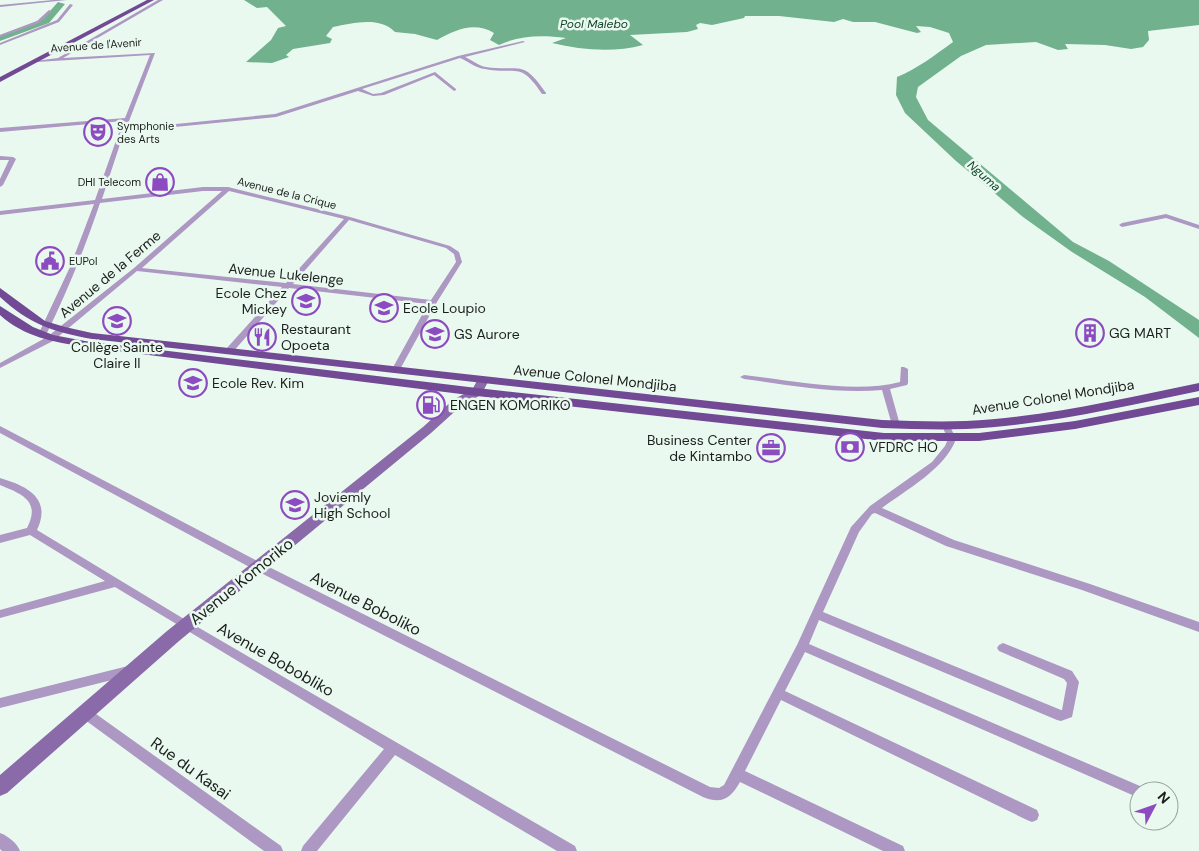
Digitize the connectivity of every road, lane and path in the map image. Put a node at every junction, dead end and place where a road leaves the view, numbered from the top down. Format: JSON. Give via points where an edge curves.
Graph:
{"nodes":[{"id":1,"x":65,"y":0,"type":"edge"},
{"id":2,"x":151,"y":0,"type":"edge"},
{"id":3,"x":161,"y":0,"type":"edge"},
{"id":4,"x":72,"y":5,"type":"dead end"},
{"id":5,"x":0,"y":6,"type":"edge"},
{"id":6,"x":50,"y":11,"type":"dead end"},
{"id":7,"x":0,"y":36,"type":"edge"},
{"id":8,"x":523,"y":42,"type":"dead end"},
{"id":9,"x":0,"y":44,"type":"edge"},
{"id":10,"x":460,"y":57,"type":"junction"},
{"id":11,"x":58,"y":59,"type":"junction"},
{"id":12,"x":37,"y":60,"type":"junction"},
{"id":13,"x":0,"y":80,"type":"edge"},
{"id":14,"x":358,"y":89,"type":"junction"},
{"id":15,"x":454,"y":90,"type":"dead end"},
{"id":16,"x":544,"y":93,"type":"dead end"},
{"id":17,"x":128,"y":119,"type":"junction"},
{"id":18,"x":0,"y":130,"type":"edge"},
{"id":19,"x":124,"y":131,"type":"junction"},
{"id":20,"x":0,"y":158,"type":"edge"},
{"id":21,"x":0,"y":185,"type":"edge"},
{"id":22,"x":228,"y":189,"type":"junction"},
{"id":23,"x":98,"y":202,"type":"junction"},
{"id":24,"x":0,"y":213,"type":"edge"},
{"id":25,"x":348,"y":218,"type":"junction"},
{"id":26,"x":1122,"y":225,"type":"dead end"},
{"id":27,"x":1199,"y":228,"type":"edge"},
{"id":28,"x":136,"y":269,"type":"junction"},
{"id":29,"x":286,"y":287,"type":"junction"},
{"id":30,"x":0,"y":290,"type":"edge"},
{"id":31,"x":433,"y":302,"type":"junction"},
{"id":32,"x":0,"y":309,"type":"edge"},
{"id":33,"x":61,"y":331,"type":"junction"},
{"id":34,"x":46,"y":334,"type":"junction"},
{"id":35,"x":229,"y":351,"type":"junction"},
{"id":36,"x":0,"y":366,"type":"edge"},
{"id":37,"x":904,"y":369,"type":"dead end"},
{"id":38,"x":395,"y":371,"type":"junction"},
{"id":39,"x":744,"y":377,"type":"dead end"},
{"id":40,"x":480,"y":386,"type":"junction"},
{"id":41,"x":1199,"y":387,"type":"edge"},
{"id":42,"x":886,"y":389,"type":"junction"},
{"id":43,"x":1199,"y":401,"type":"edge"},
{"id":44,"x":896,"y":425,"type":"junction"},
{"id":45,"x":946,"y":426,"type":"junction"},
{"id":46,"x":0,"y":429,"type":"edge"},
{"id":47,"x":952,"y":439,"type":"junction"},
{"id":48,"x":0,"y":481,"type":"edge"},
{"id":49,"x":873,"y":508,"type":"junction"},
{"id":50,"x":31,"y":531,"type":"junction"},
{"id":51,"x":0,"y":539,"type":"edge"},
{"id":52,"x":259,"y":567,"type":"junction"},
{"id":53,"x":115,"y":583,"type":"junction"},
{"id":54,"x":0,"y":614,"type":"edge"},
{"id":55,"x":816,"y":614,"type":"junction"},
{"id":56,"x":185,"y":625,"type":"junction"},
{"id":57,"x":1199,"y":628,"type":"edge"},
{"id":58,"x":802,"y":646,"type":"junction"},
{"id":59,"x":1003,"y":648,"type":"dead end"},
{"id":60,"x":133,"y":670,"type":"junction"},
{"id":61,"x":778,"y":693,"type":"junction"},
{"id":62,"x":0,"y":703,"type":"edge"},
{"id":63,"x":85,"y":713,"type":"junction"},
{"id":64,"x":393,"y":748,"type":"junction"},
{"id":65,"x":737,"y":774,"type":"junction"},
{"id":66,"x":0,"y":787,"type":"edge"},
{"id":67,"x":1129,"y":787,"type":"edge"},
{"id":68,"x":1032,"y":815,"type":"dead end"},
{"id":69,"x":0,"y":840,"type":"edge"},
{"id":70,"x":14,"y":851,"type":"edge"},
{"id":71,"x":276,"y":851,"type":"edge"},
{"id":72,"x":308,"y":851,"type":"edge"},
{"id":73,"x":570,"y":851,"type":"edge"},
{"id":74,"x":898,"y":851,"type":"edge"}],
"edges":[{"from":1,"to":5,"type":"street"},
{"from":2,"to":12,"type":"main road"},
{"from":3,"to":11,"type":"street"},
{"from":4,"to":9,"type":"street","via":[[58,21]]},
{"from":6,"to":7,"type":"street","via":[[38,22]]},
{"from":8,"to":10,"type":"street"},
{"from":10,"to":14,"type":"street"},
{"from":10,"to":16,"type":"street","via":[[486,68],[525,70]]},
{"from":11,"to":12,"type":"street","name":"Avenue de l'Avenir"},
{"from":11,"to":17,"type":"street","name":"Avenue de l'Avenir","via":[[152,53]]},
{"from":12,"to":13,"type":"main road"},
{"from":14,"to":15,"type":"street","via":[[373,95],[382,94],[435,73]]},
{"from":14,"to":19,"type":"street","via":[[268,116]]},
{"from":17,"to":18,"type":"street"},
{"from":17,"to":19,"type":"street","name":"Avenue de l'Avenir"},
{"from":19,"to":23,"type":"street","name":"Avenue de l'Avenir"},
{"from":20,"to":21,"type":"street","via":[[13,159]]},
{"from":22,"to":23,"type":"street","name":"Avenue de la Crique"},
{"from":22,"to":25,"type":"street","name":"Avenue de la Crique"},
{"from":22,"to":28,"type":"street","name":"Avenue de la Ferme"},
{"from":23,"to":24,"type":"street","name":"Avenue de la Crique"},
{"from":23,"to":34,"type":"street","name":"Avenue de l'Avenir"},
{"from":25,"to":29,"type":"street"},
{"from":25,"to":31,"type":"street","name":"Avenue de la Crique","via":[[448,247],[457,253],[459,262]]},
{"from":26,"to":27,"type":"street","via":[[1166,216]]},
{"from":28,"to":29,"type":"street","name":"Avenue Lukelenge"},
{"from":28,"to":33,"type":"street","name":"Avenue de la Ferme"},
{"from":29,"to":31,"type":"street","name":"Avenue Lukelenge"},
{"from":29,"to":35,"type":"street"},
{"from":30,"to":34,"type":"main road","name":"Avenue Colonel Mondjiba"},
{"from":31,"to":38,"type":"street"},
{"from":32,"to":34,"type":"main road","name":"Avenue Colonel Mondjiba","via":[[20,326]]},
{"from":33,"to":34,"type":"main road","name":"Avenue Colonel Mondjiba"},
{"from":33,"to":35,"type":"main road","name":"Avenue Colonel Mondjiba"},
{"from":34,"to":36,"type":"street"},
{"from":34,"to":40,"type":"main road","name":"Avenue Colonel Mondjiba"},
{"from":35,"to":38,"type":"main road","name":"Avenue Colonel Mondjiba"},
{"from":37,"to":42,"type":"street","via":[[904,383]]},
{"from":38,"to":40,"type":"main road","name":"Avenue Colonel Mondjiba"},
{"from":39,"to":42,"type":"street"},
{"from":40,"to":44,"type":"main road","name":"Avenue Colonel Mondjiba"},
{"from":40,"to":47,"type":"main road","name":"Avenue Colonel Mondjiba","via":[[884,436]]},
{"from":40,"to":52,"type":"street","name":"Avenue Komoriko"},
{"from":41,"to":45,"type":"main road","name":"Avenue Colonel Mondjiba","via":[[1060,414]]},
{"from":42,"to":44,"type":"street"},
{"from":43,"to":47,"type":"main road","name":"Avenue Colonel Mondjiba","via":[[1075,425]]},
{"from":44,"to":45,"type":"main road","name":"Avenue Colonel Mondjiba"},
{"from":45,"to":47,"type":"street"},
{"from":46,"to":52,"type":"street","name":"Avenue Boboliko"},
{"from":47,"to":49,"type":"street","via":[[935,464]]},
{"from":48,"to":50,"type":"street","via":[[37,503],[40,510]]},
{"from":49,"to":55,"type":"street","via":[[855,530]]},
{"from":49,"to":57,"type":"street","via":[[950,543]]},
{"from":50,"to":51,"type":"street"},
{"from":50,"to":53,"type":"street","name":"Avenue Bobobliko"},
{"from":52,"to":56,"type":"street","name":"Avenue Komoriko"},
{"from":52,"to":65,"type":"street","name":"Avenue Boboliko","via":[[708,793],[723,794]]},
{"from":53,"to":54,"type":"street"},
{"from":53,"to":56,"type":"street","name":"Avenue Bobobliko"},
{"from":55,"to":58,"type":"street"},
{"from":55,"to":59,"type":"street","via":[[1061,716],[1068,714],[1073,682],[1068,675]]},
{"from":56,"to":60,"type":"street","name":"Avenue Komoriko"},
{"from":56,"to":64,"type":"street","name":"Avenue Bobobliko"},
{"from":58,"to":61,"type":"street"},
{"from":58,"to":67,"type":"street"},
{"from":60,"to":62,"type":"street"},
{"from":60,"to":63,"type":"street","name":"Avenue Komoriko"},
{"from":61,"to":65,"type":"street"},
{"from":61,"to":68,"type":"street"},
{"from":63,"to":66,"type":"street","name":"Avenue Komoriko"},
{"from":63,"to":71,"type":"street","name":"Rue du Kasai"},
{"from":64,"to":72,"type":"street"},
{"from":64,"to":73,"type":"street","name":"Avenue Bobobliko"},
{"from":65,"to":74,"type":"street"},
{"from":69,"to":70,"type":"street"}]}
